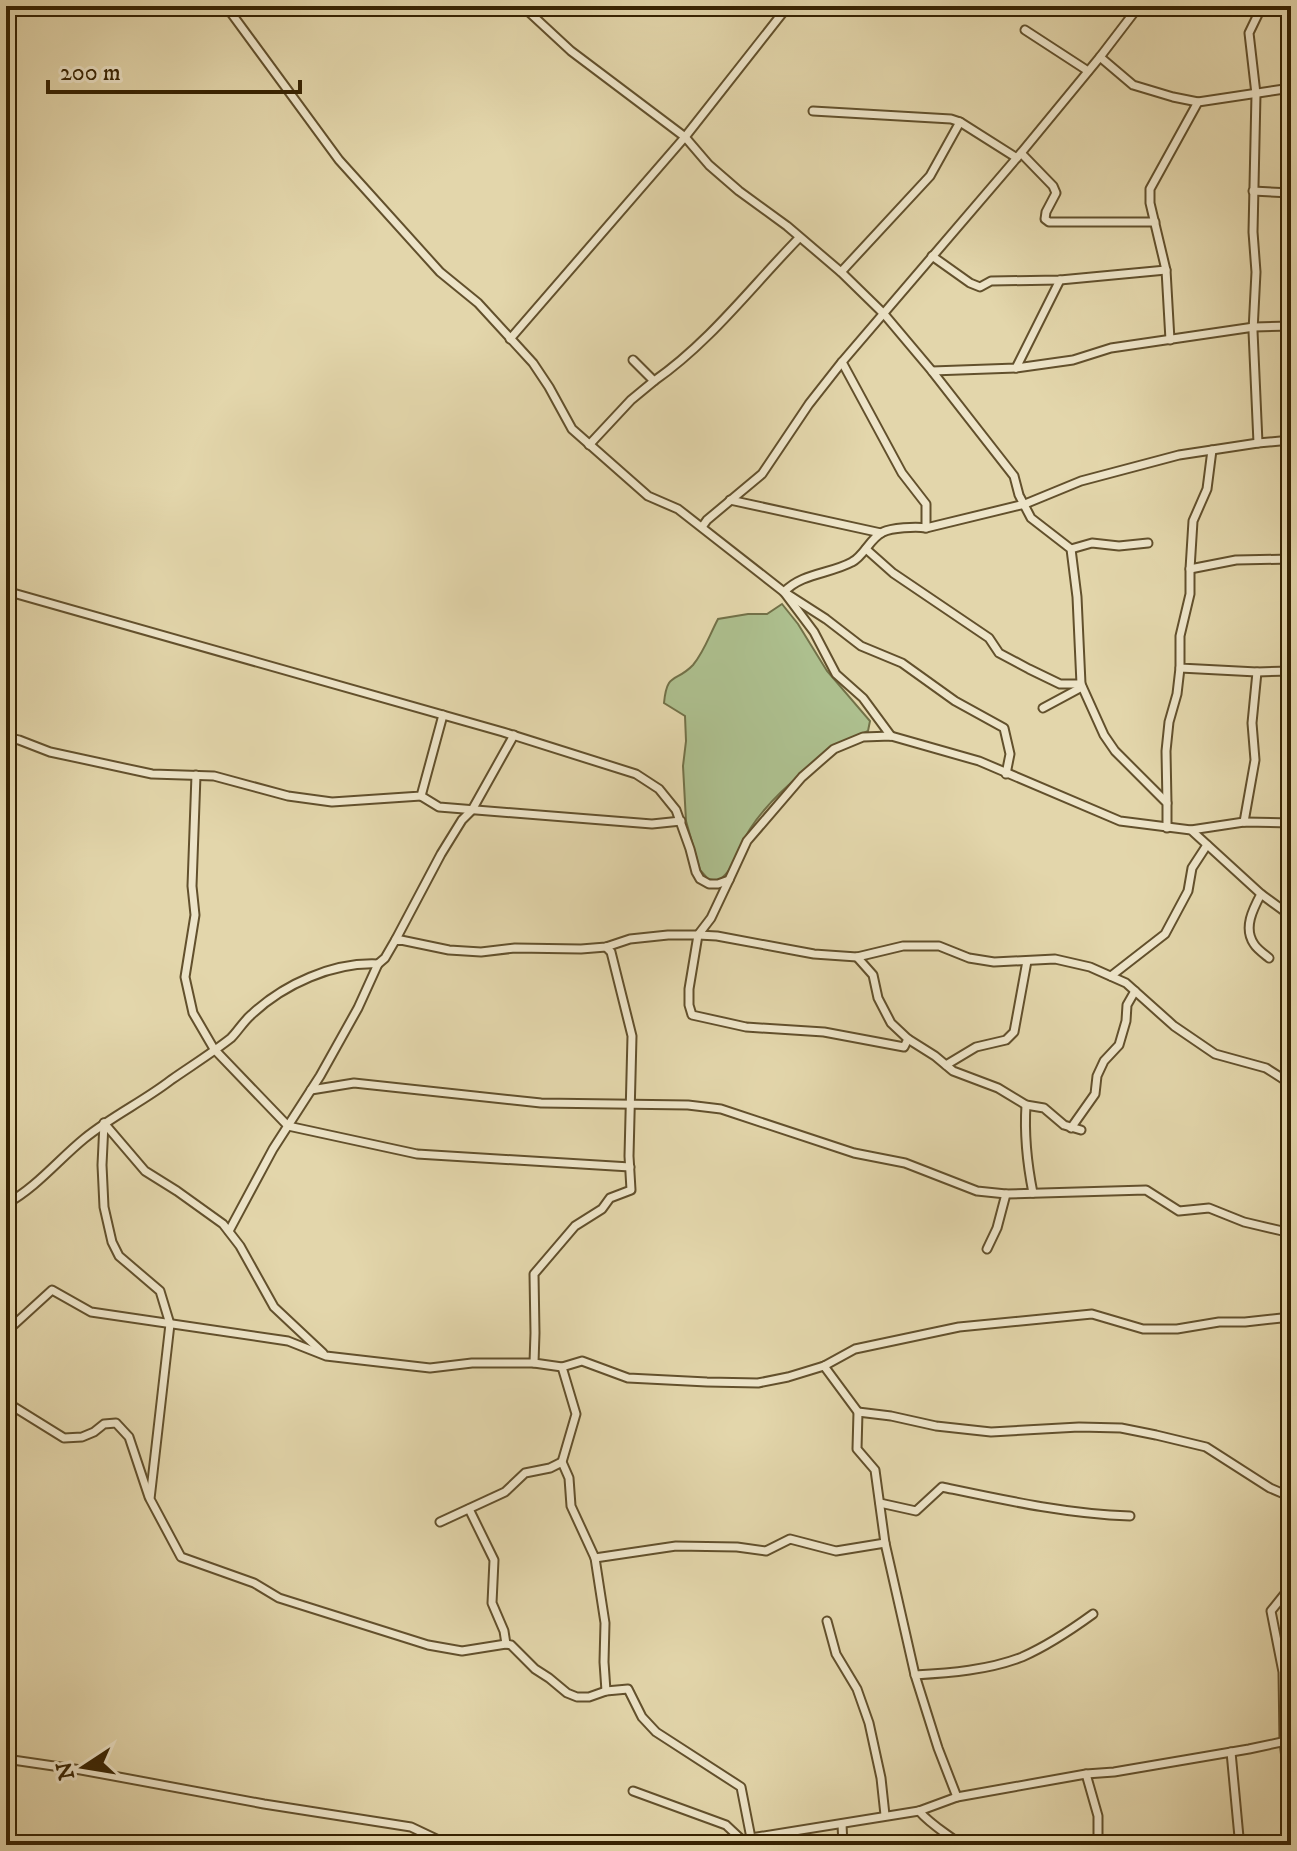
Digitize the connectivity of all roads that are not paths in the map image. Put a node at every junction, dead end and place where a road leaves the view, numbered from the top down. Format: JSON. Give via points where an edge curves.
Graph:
{"nodes":[{"id":1,"x":226,"y":6,"type":"edge"},
{"id":2,"x":525,"y":6,"type":"edge"},
{"id":3,"x":788,"y":6,"type":"edge"},
{"id":4,"x":1139,"y":6,"type":"edge"},
{"id":5,"x":1262,"y":6,"type":"edge"},
{"id":6,"x":1025,"y":30,"type":"dead end"},
{"id":7,"x":1100,"y":57,"type":"junction"},
{"id":8,"x":1088,"y":71,"type":"junction"},
{"id":9,"x":1291,"y":88,"type":"edge"},
{"id":10,"x":1256,"y":94,"type":"junction"},
{"id":11,"x":1198,"y":102,"type":"junction"},
{"id":12,"x":813,"y":111,"type":"dead end"},
{"id":13,"x":960,"y":122,"type":"junction"},
{"id":14,"x":685,"y":137,"type":"junction"},
{"id":15,"x":1019,"y":156,"type":"junction"},
{"id":16,"x":1253,"y":191,"type":"junction"},
{"id":17,"x":1291,"y":193,"type":"edge"},
{"id":18,"x":1155,"y":222,"type":"junction"},
{"id":19,"x":799,"y":238,"type":"junction"},
{"id":20,"x":932,"y":256,"type":"junction"},
{"id":21,"x":1166,"y":270,"type":"junction"},
{"id":22,"x":841,"y":272,"type":"junction"},
{"id":23,"x":1060,"y":280,"type":"junction"},
{"id":24,"x":884,"y":314,"type":"junction"},
{"id":25,"x":1291,"y":326,"type":"edge"},
{"id":26,"x":1254,"y":327,"type":"junction"},
{"id":27,"x":510,"y":339,"type":"junction"},
{"id":28,"x":1170,"y":340,"type":"junction"},
{"id":29,"x":633,"y":360,"type":"dead end"},
{"id":30,"x":842,"y":362,"type":"junction"},
{"id":31,"x":1016,"y":368,"type":"junction"},
{"id":32,"x":932,"y":371,"type":"junction"},
{"id":33,"x":654,"y":381,"type":"junction"},
{"id":34,"x":1291,"y":440,"type":"edge"},
{"id":35,"x":1258,"y":443,"type":"junction"},
{"id":36,"x":589,"y":445,"type":"junction"},
{"id":37,"x":1212,"y":450,"type":"junction"},
{"id":38,"x":730,"y":500,"type":"junction"},
{"id":39,"x":1025,"y":504,"type":"junction"},
{"id":40,"x":702,"y":527,"type":"junction"},
{"id":41,"x":926,"y":528,"type":"junction"},
{"id":42,"x":881,"y":533,"type":"junction"},
{"id":43,"x":1148,"y":543,"type":"dead end"},
{"id":44,"x":866,"y":549,"type":"junction"},
{"id":45,"x":1071,"y":549,"type":"junction"},
{"id":46,"x":1291,"y":559,"type":"edge"},
{"id":47,"x":1190,"y":569,"type":"junction"},
{"id":48,"x":6,"y":591,"type":"edge"},
{"id":49,"x":784,"y":592,"type":"junction"},
{"id":50,"x":1180,"y":668,"type":"junction"},
{"id":51,"x":1291,"y":671,"type":"edge"},
{"id":52,"x":1257,"y":672,"type":"junction"},
{"id":53,"x":1081,"y":686,"type":"junction"},
{"id":54,"x":1043,"y":708,"type":"dead end"},
{"id":55,"x":443,"y":715,"type":"junction"},
{"id":56,"x":514,"y":735,"type":"junction"},
{"id":57,"x":891,"y":736,"type":"junction"},
{"id":58,"x":6,"y":737,"type":"edge"},
{"id":59,"x":1006,"y":774,"type":"junction"},
{"id":60,"x":196,"y":775,"type":"junction"},
{"id":61,"x":421,"y":796,"type":"junction"},
{"id":62,"x":1167,"y":803,"type":"junction"},
{"id":63,"x":472,"y":810,"type":"junction"},
{"id":64,"x":681,"y":821,"type":"junction"},
{"id":65,"x":1244,"y":822,"type":"junction"},
{"id":66,"x":1291,"y":823,"type":"edge"},
{"id":67,"x":1167,"y":828,"type":"junction"},
{"id":68,"x":1191,"y":830,"type":"junction"},
{"id":69,"x":1207,"y":845,"type":"junction"},
{"id":70,"x":729,"y":880,"type":"junction"},
{"id":71,"x":1261,"y":894,"type":"junction"},
{"id":72,"x":1291,"y":916,"type":"edge"},
{"id":73,"x":698,"y":935,"type":"junction"},
{"id":74,"x":396,"y":939,"type":"junction"},
{"id":75,"x":606,"y":947,"type":"junction"},
{"id":76,"x":857,"y":957,"type":"junction"},
{"id":77,"x":1269,"y":958,"type":"dead end"},
{"id":78,"x":1027,"y":961,"type":"junction"},
{"id":79,"x":378,"y":964,"type":"junction"},
{"id":80,"x":1111,"y":976,"type":"junction"},
{"id":81,"x":1135,"y":991,"type":"junction"},
{"id":82,"x":908,"y":1039,"type":"junction"},
{"id":83,"x":214,"y":1049,"type":"junction"},
{"id":84,"x":946,"y":1065,"type":"junction"},
{"id":85,"x":1291,"y":1084,"type":"edge"},
{"id":86,"x":311,"y":1090,"type":"junction"},
{"id":87,"x":631,"y":1104,"type":"junction"},
{"id":88,"x":1026,"y":1105,"type":"junction"},
{"id":89,"x":104,"y":1123,"type":"junction"},
{"id":90,"x":288,"y":1126,"type":"junction"},
{"id":91,"x":1071,"y":1128,"type":"junction"},
{"id":92,"x":1081,"y":1130,"type":"dead end"},
{"id":93,"x":630,"y":1167,"type":"junction"},
{"id":94,"x":1033,"y":1193,"type":"junction"},
{"id":95,"x":1006,"y":1194,"type":"junction"},
{"id":96,"x":6,"y":1204,"type":"edge"},
{"id":97,"x":1291,"y":1210,"type":"edge"},
{"id":98,"x":229,"y":1231,"type":"junction"},
{"id":99,"x":1288,"y":1233,"type":"edge"},
{"id":100,"x":987,"y":1249,"type":"dead end"},
{"id":101,"x":1291,"y":1317,"type":"edge"},
{"id":102,"x":170,"y":1324,"type":"junction"},
{"id":103,"x":6,"y":1332,"type":"edge"},
{"id":104,"x":326,"y":1356,"type":"junction"},
{"id":105,"x":534,"y":1363,"type":"junction"},
{"id":106,"x":824,"y":1366,"type":"junction"},
{"id":107,"x":562,"y":1367,"type":"junction"},
{"id":108,"x":6,"y":1402,"type":"edge"},
{"id":109,"x":858,"y":1412,"type":"junction"},
{"id":110,"x":562,"y":1462,"type":"junction"},
{"id":111,"x":1291,"y":1497,"type":"edge"},
{"id":112,"x":150,"y":1499,"type":"junction"},
{"id":113,"x":880,"y":1503,"type":"junction"},
{"id":114,"x":469,"y":1509,"type":"junction"},
{"id":115,"x":1130,"y":1516,"type":"dead end"},
{"id":116,"x":440,"y":1522,"type":"dead end"},
{"id":117,"x":885,"y":1543,"type":"junction"},
{"id":118,"x":595,"y":1558,"type":"junction"},
{"id":119,"x":1291,"y":1586,"type":"edge"},
{"id":120,"x":1093,"y":1614,"type":"dead end"},
{"id":121,"x":827,"y":1621,"type":"dead end"},
{"id":122,"x":506,"y":1644,"type":"junction"},
{"id":123,"x":915,"y":1675,"type":"junction"},
{"id":124,"x":606,"y":1691,"type":"junction"},
{"id":125,"x":1288,"y":1741,"type":"edge"},
{"id":126,"x":1231,"y":1752,"type":"junction"},
{"id":127,"x":6,"y":1759,"type":"edge"},
{"id":128,"x":1086,"y":1774,"type":"junction"},
{"id":129,"x":633,"y":1791,"type":"dead end"},
{"id":130,"x":957,"y":1797,"type":"junction"},
{"id":131,"x":1291,"y":1802,"type":"edge"},
{"id":132,"x":919,"y":1811,"type":"junction"},
{"id":133,"x":885,"y":1815,"type":"junction"},
{"id":134,"x":842,"y":1824,"type":"junction"},
{"id":135,"x":751,"y":1838,"type":"junction"},
{"id":136,"x":742,"y":1840,"type":"junction"},
{"id":137,"x":1115,"y":1844,"type":"edge"},
{"id":138,"x":449,"y":1845,"type":"edge"},
{"id":139,"x":721,"y":1845,"type":"edge"},
{"id":140,"x":843,"y":1845,"type":"edge"},
{"id":141,"x":961,"y":1845,"type":"edge"},
{"id":142,"x":1241,"y":1845,"type":"edge"}],
"edges":[{"from":1,"to":27,"type":"street","via":[[339,160],[440,272]]},
{"from":2,"to":14,"type":"street","via":[[571,51]]},
{"from":3,"to":14,"type":"street"},
{"from":4,"to":7,"type":"street"},
{"from":5,"to":10,"type":"street","via":[[1249,33]]},
{"from":6,"to":8,"type":"street"},
{"from":7,"to":8,"type":"street"},
{"from":7,"to":11,"type":"street","via":[[1133,85]]},
{"from":8,"to":15,"type":"street"},
{"from":9,"to":10,"type":"street"},
{"from":10,"to":11,"type":"street"},
{"from":10,"to":16,"type":"street"},
{"from":11,"to":18,"type":"street","via":[[1150,189]]},
{"from":12,"to":13,"type":"street"},
{"from":13,"to":15,"type":"street"},
{"from":13,"to":22,"type":"street","via":[[930,176]]},
{"from":14,"to":19,"type":"street","via":[[709,165]]},
{"from":14,"to":27,"type":"street"},
{"from":15,"to":18,"type":"street","via":[[1053,186],[1056,193],[1045,219],[1049,222]]},
{"from":15,"to":20,"type":"street"},
{"from":16,"to":17,"type":"street"},
{"from":16,"to":26,"type":"street"},
{"from":18,"to":21,"type":"street"},
{"from":19,"to":22,"type":"street"},
{"from":19,"to":33,"type":"street","via":[[694,348]]},
{"from":20,"to":23,"type":"street","via":[[980,287],[991,281]]},
{"from":20,"to":24,"type":"street"},
{"from":21,"to":23,"type":"street"},
{"from":21,"to":28,"type":"street"},
{"from":22,"to":24,"type":"street"},
{"from":23,"to":31,"type":"street"},
{"from":24,"to":30,"type":"street"},
{"from":24,"to":32,"type":"street"},
{"from":25,"to":26,"type":"street"},
{"from":26,"to":28,"type":"street"},
{"from":26,"to":35,"type":"street"},
{"from":27,"to":36,"type":"street","via":[[533,363],[572,429]]},
{"from":28,"to":31,"type":"street"},
{"from":29,"to":33,"type":"street"},
{"from":30,"to":38,"type":"street","via":[[762,474]]},
{"from":30,"to":41,"type":"street","via":[[902,473],[926,504]]},
{"from":31,"to":32,"type":"street"},
{"from":32,"to":39,"type":"street","via":[[1014,476]]},
{"from":33,"to":36,"type":"street"},
{"from":34,"to":35,"type":"street"},
{"from":35,"to":37,"type":"street"},
{"from":36,"to":40,"type":"street","via":[[648,496]]},
{"from":37,"to":39,"type":"street","via":[[1081,481]]},
{"from":37,"to":47,"type":"street","via":[[1207,489],[1193,521]]},
{"from":38,"to":40,"type":"street"},
{"from":38,"to":42,"type":"street"},
{"from":39,"to":41,"type":"street"},
{"from":39,"to":45,"type":"street","via":[[1031,518]]},
{"from":40,"to":49,"type":"street"},
{"from":41,"to":42,"type":"street"},
{"from":42,"to":44,"type":"street"},
{"from":43,"to":45,"type":"street","via":[[1092,543]]},
{"from":44,"to":49,"type":"street","via":[[856,561],[792,584]]},
{"from":44,"to":53,"type":"street","via":[[989,638],[999,653],[1060,684]]},
{"from":45,"to":53,"type":"street"},
{"from":46,"to":47,"type":"street","via":[[1236,560]]},
{"from":47,"to":50,"type":"street"},
{"from":48,"to":55,"type":"street"},
{"from":49,"to":57,"type":"street","via":[[836,674],[863,698]]},
{"from":49,"to":59,"type":"street","via":[[861,646],[902,663],[1004,728],[1010,754]]},
{"from":50,"to":52,"type":"street"},
{"from":50,"to":62,"type":"street","via":[[1166,751]]},
{"from":51,"to":52,"type":"street"},
{"from":52,"to":65,"type":"street","via":[[1255,760]]},
{"from":53,"to":54,"type":"street"},
{"from":53,"to":62,"type":"street","via":[[1115,751]]},
{"from":55,"to":56,"type":"street"},
{"from":55,"to":61,"type":"street"},
{"from":56,"to":63,"type":"street"},
{"from":56,"to":64,"type":"street","via":[[636,774],[659,789]]},
{"from":57,"to":59,"type":"street"},
{"from":57,"to":70,"type":"street","via":[[863,737],[834,749],[802,777],[747,841]]},
{"from":58,"to":60,"type":"street","via":[[152,774]]},
{"from":59,"to":67,"type":"street","via":[[1120,821]]},
{"from":60,"to":61,"type":"street","via":[[332,802]]},
{"from":60,"to":83,"type":"street","via":[[195,915],[185,977],[193,1013]]},
{"from":61,"to":63,"type":"street","via":[[439,807]]},
{"from":62,"to":67,"type":"street"},
{"from":63,"to":64,"type":"street","via":[[652,824]]},
{"from":63,"to":74,"type":"street","via":[[441,854]]},
{"from":64,"to":70,"type":"street","via":[[700,879],[709,884]]},
{"from":65,"to":66,"type":"street"},
{"from":65,"to":68,"type":"street"},
{"from":67,"to":68,"type":"street"},
{"from":68,"to":69,"type":"street"},
{"from":69,"to":71,"type":"street"},
{"from":69,"to":80,"type":"street","via":[[1165,934]]},
{"from":70,"to":73,"type":"street"},
{"from":71,"to":72,"type":"street"},
{"from":71,"to":77,"type":"street","via":[[1249,928],[1253,944]]},
{"from":73,"to":75,"type":"street","via":[[630,939]]},
{"from":73,"to":76,"type":"street"},
{"from":73,"to":82,"type":"street","via":[[689,989],[692,1015],[904,1047]]},
{"from":74,"to":75,"type":"street","via":[[481,952]]},
{"from":74,"to":79,"type":"street"},
{"from":75,"to":87,"type":"street","via":[[632,1036]]},
{"from":76,"to":78,"type":"street","via":[[903,946],[939,946],[969,958]]},
{"from":76,"to":82,"type":"street","via":[[873,975],[891,1023]]},
{"from":78,"to":80,"type":"street","via":[[1055,959]]},
{"from":78,"to":84,"type":"street","via":[[1014,1032]]},
{"from":79,"to":83,"type":"street","via":[[358,963],[314,975],[260,1007]]},
{"from":79,"to":86,"type":"street"},
{"from":80,"to":81,"type":"street"},
{"from":81,"to":85,"type":"street","via":[[1215,1054],[1266,1068]]},
{"from":81,"to":91,"type":"street","via":[[1119,1045],[1104,1061],[1095,1094]]},
{"from":82,"to":84,"type":"street"},
{"from":83,"to":89,"type":"street"},
{"from":83,"to":90,"type":"street"},
{"from":84,"to":88,"type":"street"},
{"from":86,"to":87,"type":"street","via":[[354,1083],[541,1103]]},
{"from":86,"to":90,"type":"street"},
{"from":87,"to":93,"type":"street"},
{"from":87,"to":95,"type":"street","via":[[721,1109],[854,1153],[905,1163],[977,1191]]},
{"from":88,"to":91,"type":"street","via":[[1044,1108]]},
{"from":88,"to":94,"type":"street"},
{"from":89,"to":96,"type":"street"},
{"from":89,"to":98,"type":"street","via":[[145,1171]]},
{"from":89,"to":102,"type":"street","via":[[104,1207],[112,1242],[119,1256],[160,1291]]},
{"from":90,"to":93,"type":"street","via":[[417,1154]]},
{"from":90,"to":98,"type":"street"},
{"from":91,"to":92,"type":"street"},
{"from":93,"to":105,"type":"street","via":[[631,1190],[610,1198],[575,1226],[534,1274]]},
{"from":94,"to":95,"type":"street"},
{"from":94,"to":99,"type":"street","via":[[1146,1190],[1179,1211],[1209,1208]]},
{"from":95,"to":100,"type":"street"},
{"from":97,"to":99,"type":"street"},
{"from":98,"to":104,"type":"street","via":[[274,1307]]},
{"from":101,"to":106,"type":"street","via":[[1177,1329],[1143,1329],[1092,1314],[1019,1320],[855,1349]]},
{"from":102,"to":103,"type":"street","via":[[91,1312],[52,1290]]},
{"from":102,"to":104,"type":"street","via":[[288,1341]]},
{"from":102,"to":112,"type":"street"},
{"from":104,"to":105,"type":"street","via":[[430,1368]]},
{"from":105,"to":107,"type":"street"},
{"from":106,"to":107,"type":"street","via":[[758,1383],[628,1378],[582,1361]]},
{"from":106,"to":109,"type":"street"},
{"from":107,"to":110,"type":"street","via":[[576,1414]]},
{"from":108,"to":112,"type":"street","via":[[64,1438],[82,1437],[116,1423],[129,1437]]},
{"from":109,"to":111,"type":"street","via":[[991,1432],[1121,1428],[1206,1447]]},
{"from":109,"to":113,"type":"street","via":[[857,1449],[875,1470]]},
{"from":110,"to":114,"type":"street","via":[[525,1473],[505,1492]]},
{"from":110,"to":118,"type":"street","via":[[571,1506]]},
{"from":112,"to":122,"type":"street","via":[[181,1557],[254,1583],[279,1598],[428,1645],[462,1651]]},
{"from":113,"to":115,"type":"street","via":[[916,1511],[942,1487],[1016,1503]]},
{"from":113,"to":117,"type":"street"},
{"from":114,"to":116,"type":"street"},
{"from":114,"to":122,"type":"street","via":[[494,1560],[492,1603]]},
{"from":117,"to":118,"type":"street","via":[[836,1551],[790,1539],[766,1551],[676,1546]]},
{"from":117,"to":123,"type":"street"},
{"from":118,"to":124,"type":"street","via":[[605,1623]]},
{"from":119,"to":125,"type":"street","via":[[1271,1611]]},
{"from":120,"to":123,"type":"street","via":[[1021,1657]]},
{"from":121,"to":133,"type":"street","via":[[836,1654],[869,1723]]},
{"from":122,"to":124,"type":"street","via":[[567,1693],[589,1697]]},
{"from":123,"to":130,"type":"street"},
{"from":124,"to":135,"type":"street","via":[[628,1689],[656,1732],[741,1787]]},
{"from":125,"to":126,"type":"street"},
{"from":125,"to":131,"type":"street"},
{"from":126,"to":128,"type":"street"},
{"from":126,"to":142,"type":"street"},
{"from":127,"to":138,"type":"street","via":[[411,1827]]},
{"from":128,"to":130,"type":"street"},
{"from":128,"to":137,"type":"street","via":[[1098,1816],[1098,1838]]},
{"from":129,"to":136,"type":"street","via":[[726,1825]]},
{"from":130,"to":132,"type":"street"},
{"from":132,"to":133,"type":"street"},
{"from":132,"to":141,"type":"street"},
{"from":133,"to":134,"type":"street"},
{"from":134,"to":135,"type":"street"},
{"from":134,"to":140,"type":"street"},
{"from":135,"to":136,"type":"street"},
{"from":136,"to":139,"type":"street"}]}
